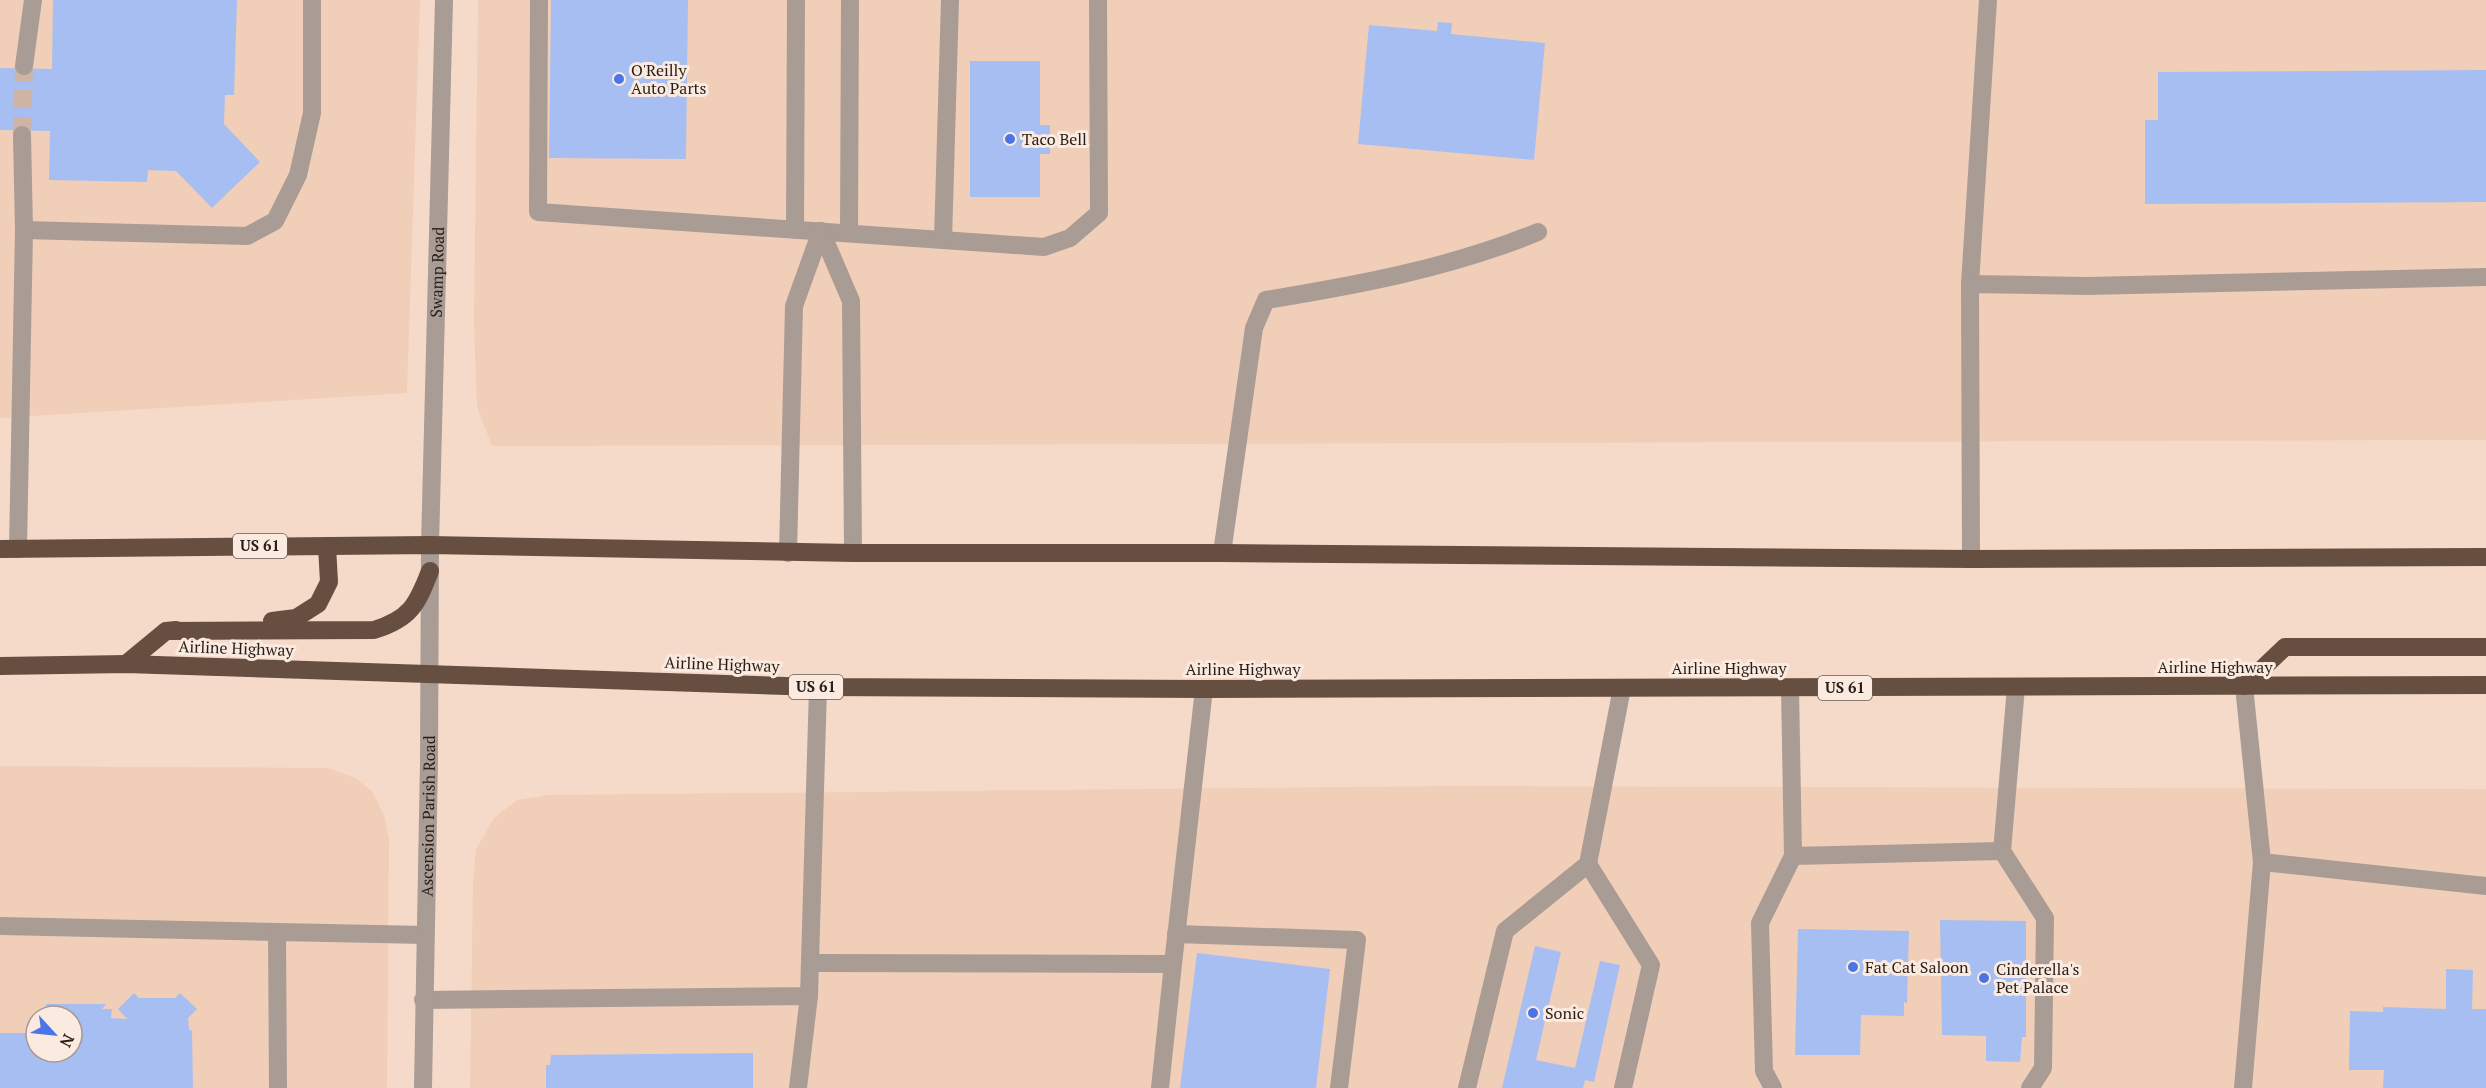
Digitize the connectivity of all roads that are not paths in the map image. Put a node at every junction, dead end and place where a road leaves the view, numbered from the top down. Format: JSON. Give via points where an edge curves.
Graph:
{"nodes":[{"id":1,"x":33,"y":0,"type":"edge"},
{"id":2,"x":312,"y":0,"type":"edge"},
{"id":3,"x":444,"y":0,"type":"edge"},
{"id":4,"x":539,"y":0,"type":"edge"},
{"id":5,"x":796,"y":0,"type":"edge"},
{"id":6,"x":850,"y":0,"type":"edge"},
{"id":7,"x":950,"y":0,"type":"edge"},
{"id":8,"x":1098,"y":0,"type":"edge"},
{"id":9,"x":1988,"y":0,"type":"edge"},
{"id":10,"x":24,"y":66,"type":"tunnel mouth"},
{"id":11,"x":22,"y":135,"type":"tunnel mouth"},
{"id":12,"x":795,"y":230,"type":"junction"},
{"id":13,"x":24,"y":231,"type":"junction"},
{"id":14,"x":821,"y":231,"type":"junction"},
{"id":15,"x":1538,"y":232,"type":"dead end"},
{"id":16,"x":849,"y":233,"type":"junction"},
{"id":17,"x":943,"y":240,"type":"junction"},
{"id":18,"x":2486,"y":277,"type":"edge"},
{"id":19,"x":1970,"y":284,"type":"junction"},
{"id":20,"x":430,"y":545,"type":"junction"},
{"id":21,"x":327,"y":546,"type":"junction"},
{"id":22,"x":9,"y":549,"type":"edge"},
{"id":23,"x":788,"y":553,"type":"junction"},
{"id":24,"x":853,"y":553,"type":"junction"},
{"id":25,"x":1222,"y":553,"type":"junction"},
{"id":26,"x":2486,"y":557,"type":"edge"},
{"id":27,"x":1971,"y":559,"type":"junction"},
{"id":28,"x":430,"y":571,"type":"junction"},
{"id":29,"x":166,"y":632,"type":"junction"},
{"id":30,"x":2486,"y":647,"type":"edge"},
{"id":31,"x":126,"y":664,"type":"junction"},
{"id":32,"x":0,"y":666,"type":"edge"},
{"id":33,"x":429,"y":672,"type":"junction"},
{"id":34,"x":2486,"y":685,"type":"edge"},
{"id":35,"x":2244,"y":686,"type":"junction"},
{"id":36,"x":818,"y":687,"type":"junction"},
{"id":37,"x":2016,"y":687,"type":"junction"},
{"id":38,"x":1622,"y":688,"type":"junction"},
{"id":39,"x":1790,"y":688,"type":"junction"},
{"id":40,"x":1204,"y":689,"type":"junction"},
{"id":41,"x":2002,"y":851,"type":"junction"},
{"id":42,"x":1793,"y":856,"type":"junction"},
{"id":43,"x":2262,"y":862,"type":"junction"},
{"id":44,"x":1588,"y":864,"type":"junction"},
{"id":45,"x":2486,"y":886,"type":"edge"},
{"id":46,"x":0,"y":926,"type":"edge"},
{"id":47,"x":277,"y":932,"type":"junction"},
{"id":48,"x":1176,"y":934,"type":"junction"},
{"id":49,"x":425,"y":935,"type":"junction"},
{"id":50,"x":810,"y":963,"type":"junction"},
{"id":51,"x":1173,"y":963,"type":"junction"},
{"id":52,"x":809,"y":996,"type":"junction"},
{"id":53,"x":423,"y":1000,"type":"junction"},
{"id":54,"x":278,"y":1088,"type":"edge"},
{"id":55,"x":423,"y":1088,"type":"edge"},
{"id":56,"x":798,"y":1088,"type":"edge"},
{"id":57,"x":1160,"y":1088,"type":"edge"},
{"id":58,"x":1339,"y":1088,"type":"edge"},
{"id":59,"x":1467,"y":1088,"type":"edge"},
{"id":60,"x":1623,"y":1088,"type":"edge"},
{"id":61,"x":1773,"y":1088,"type":"edge"},
{"id":62,"x":2030,"y":1088,"type":"edge"},
{"id":63,"x":2244,"y":1088,"type":"edge"}],
"edges":[{"from":1,"to":10,"type":"street"},
{"from":2,"to":13,"type":"street","via":[[312,113],[298,175],[275,221],[247,236]]},
{"from":3,"to":20,"type":"street","name":"Swamp Road"},
{"from":4,"to":12,"type":"street","via":[[538,212]]},
{"from":5,"to":12,"type":"street"},
{"from":6,"to":16,"type":"street"},
{"from":7,"to":17,"type":"street"},
{"from":8,"to":17,"type":"street","via":[[1099,213],[1070,238],[1044,248]]},
{"from":9,"to":19,"type":"street"},
{"from":11,"to":13,"type":"street"},
{"from":12,"to":14,"type":"street"},
{"from":13,"to":22,"type":"street"},
{"from":14,"to":16,"type":"street"},
{"from":14,"to":23,"type":"street","via":[[794,306]]},
{"from":14,"to":24,"type":"street","via":[[851,301]]},
{"from":15,"to":25,"type":"street","via":[[1488,252],[1385,278],[1266,300],[1254,328]]},
{"from":16,"to":17,"type":"street"},
{"from":18,"to":19,"type":"street","via":[[2087,286]]},
{"from":19,"to":27,"type":"street"},
{"from":20,"to":21,"type":"highway","number":"US 61"},
{"from":20,"to":23,"type":"highway","number":"US 61"},
{"from":20,"to":28,"type":"street","name":"Ascension Parish Road"},
{"from":21,"to":22,"type":"highway","number":"US 61"},
{"from":21,"to":29,"type":"highway","via":[[329,582],[318,604],[296,618]]},
{"from":23,"to":24,"type":"highway","number":"US 61"},
{"from":24,"to":25,"type":"highway","number":"US 61"},
{"from":25,"to":27,"type":"highway","number":"US 61"},
{"from":26,"to":27,"type":"highway","number":"US 61"},
{"from":28,"to":29,"type":"highway","via":[[408,614],[374,630]]},
{"from":28,"to":33,"type":"street","name":"Ascension Parish Road"},
{"from":29,"to":31,"type":"highway"},
{"from":30,"to":35,"type":"highway","via":[[2285,647]]},
{"from":31,"to":32,"type":"highway","name":"Airline Highway","number":"US 61"},
{"from":31,"to":33,"type":"highway","name":"Airline Highway","number":"US 61"},
{"from":33,"to":36,"type":"highway","name":"Airline Highway","number":"US 61"},
{"from":33,"to":49,"type":"street","name":"Ascension Parish Road"},
{"from":34,"to":35,"type":"highway","name":"Airline Highway","number":"US 61"},
{"from":35,"to":37,"type":"highway","name":"Airline Highway","number":"US 61"},
{"from":35,"to":43,"type":"street"},
{"from":36,"to":40,"type":"highway","name":"Airline Highway","number":"US 61"},
{"from":36,"to":50,"type":"street"},
{"from":37,"to":39,"type":"highway","name":"Airline Highway","number":"US 61"},
{"from":37,"to":41,"type":"street"},
{"from":38,"to":39,"type":"highway","name":"Airline Highway","number":"US 61"},
{"from":38,"to":40,"type":"highway","name":"Airline Highway","number":"US 61"},
{"from":38,"to":44,"type":"street"},
{"from":39,"to":42,"type":"street"},
{"from":40,"to":48,"type":"street"},
{"from":41,"to":42,"type":"street"},
{"from":41,"to":62,"type":"street","via":[[2045,918],[2043,1068]]},
{"from":42,"to":61,"type":"street","via":[[1760,923],[1764,1071]]},
{"from":43,"to":45,"type":"street"},
{"from":43,"to":63,"type":"street"},
{"from":44,"to":59,"type":"street","via":[[1505,931]]},
{"from":44,"to":60,"type":"street","via":[[1651,965]]},
{"from":46,"to":47,"type":"street"},
{"from":47,"to":49,"type":"street"},
{"from":47,"to":54,"type":"street"},
{"from":48,"to":51,"type":"street"},
{"from":48,"to":58,"type":"street","via":[[1357,940]]},
{"from":49,"to":53,"type":"street","name":"Ascension Parish Road"},
{"from":50,"to":51,"type":"street"},
{"from":50,"to":52,"type":"street"},
{"from":51,"to":57,"type":"street"},
{"from":52,"to":53,"type":"street"},
{"from":52,"to":56,"type":"street"},
{"from":53,"to":55,"type":"street","name":"Ascension Parish Road"}]}
